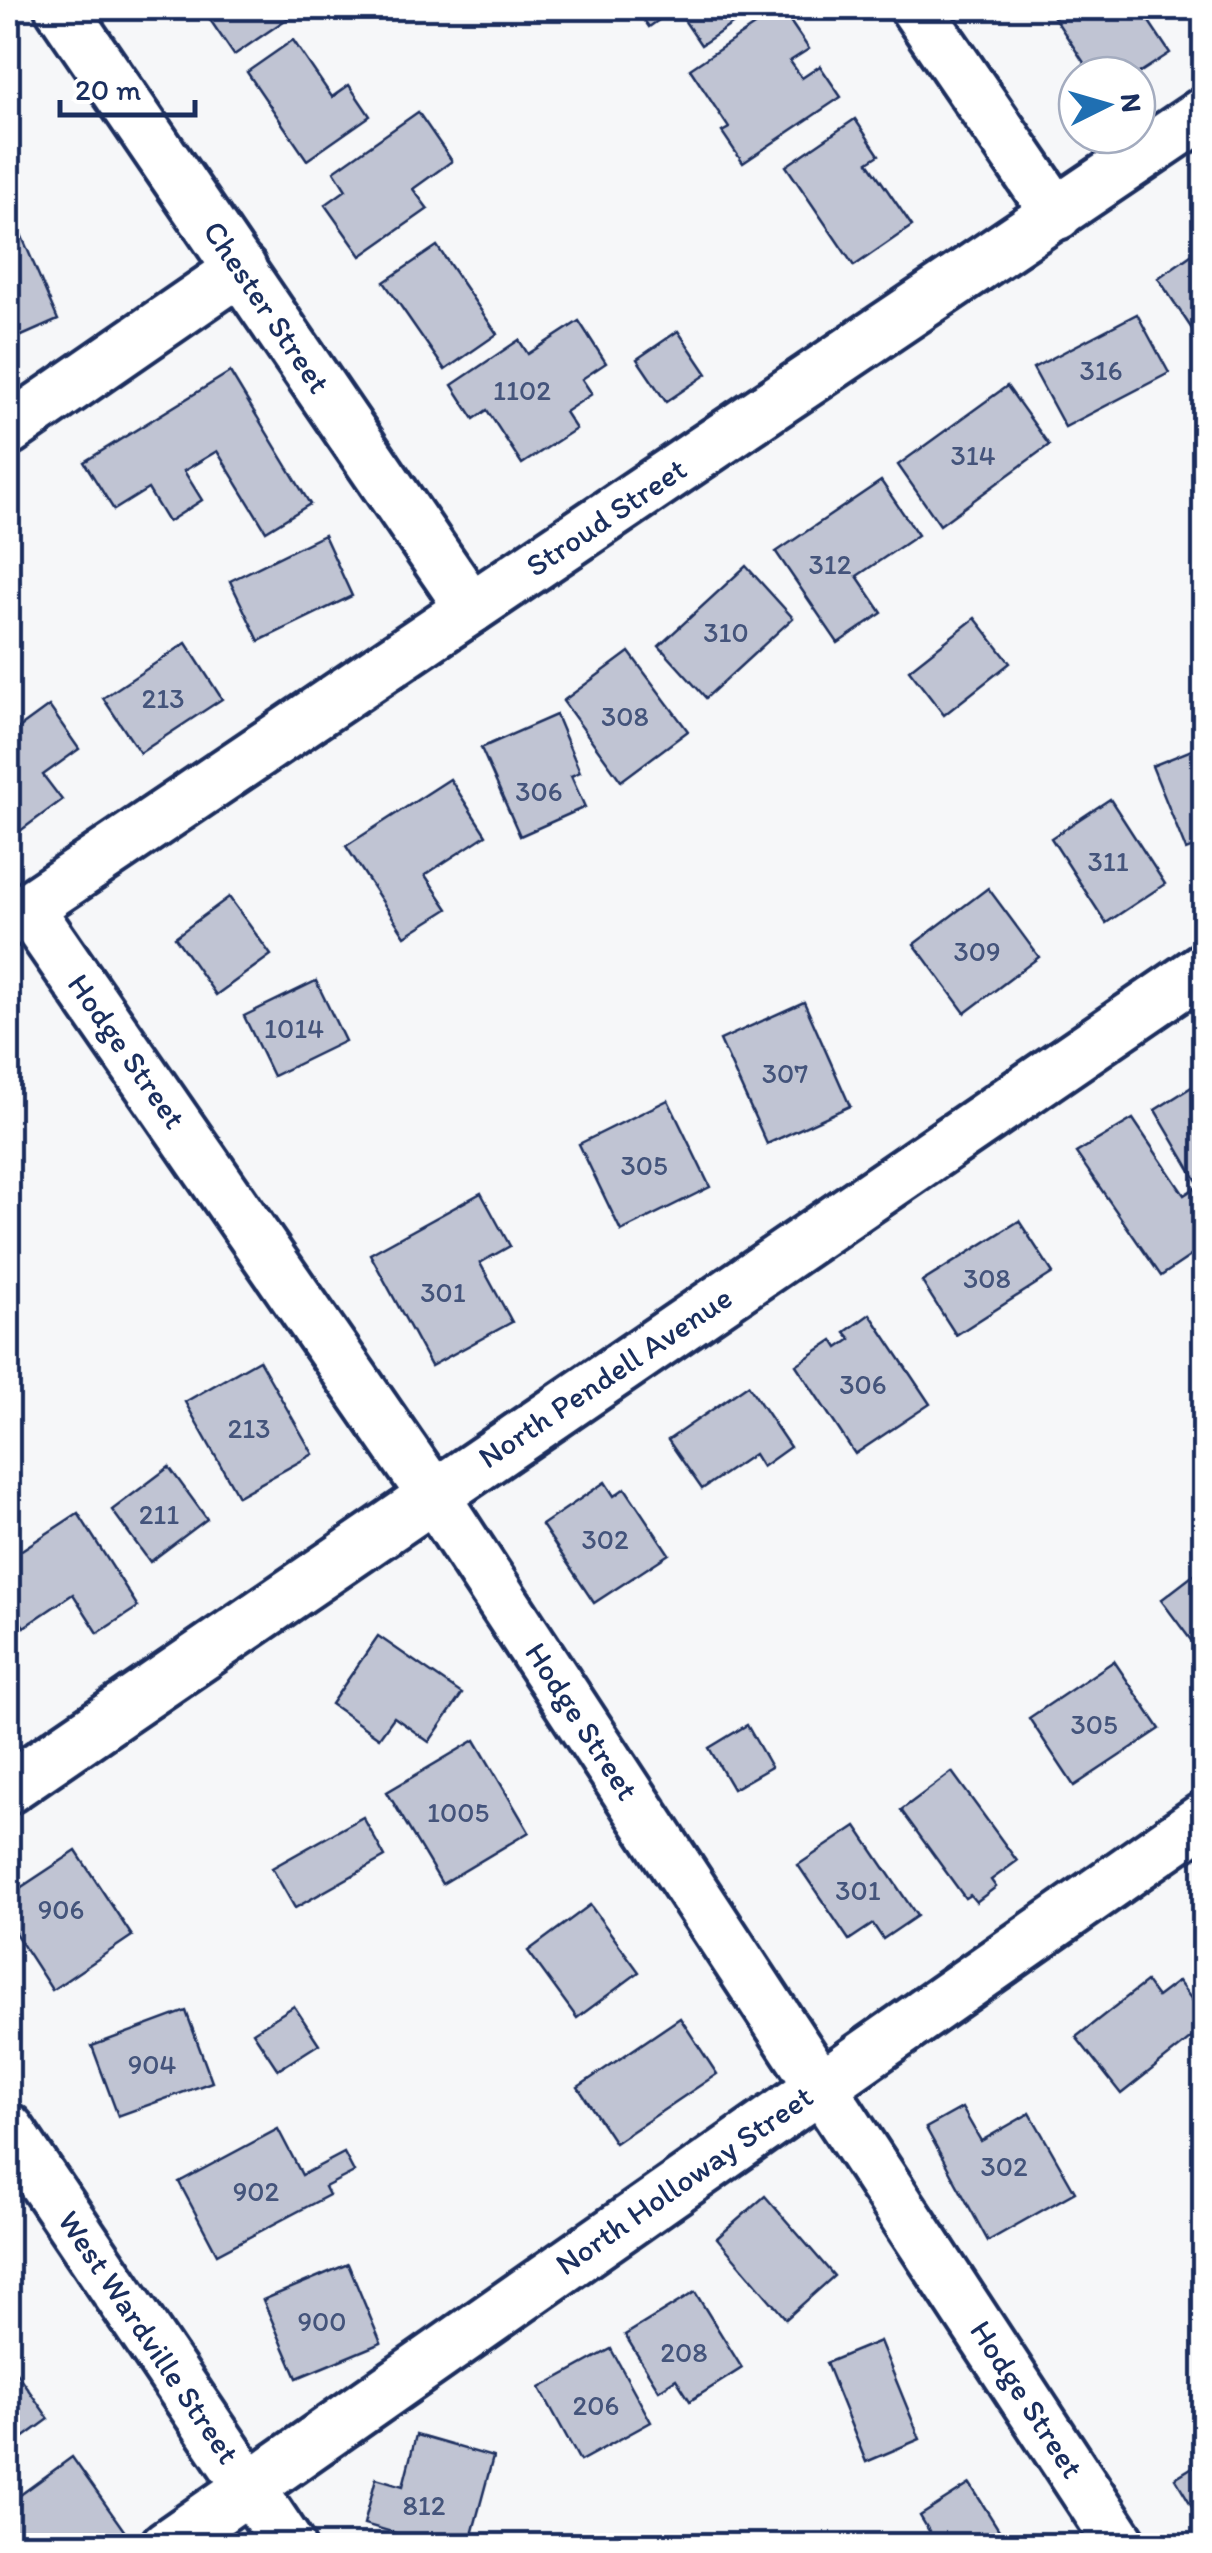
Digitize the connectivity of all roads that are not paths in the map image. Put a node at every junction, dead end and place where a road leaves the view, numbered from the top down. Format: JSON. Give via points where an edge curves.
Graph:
{"nodes":[{"id":1,"x":61,"y":8,"type":"edge"},
{"id":2,"x":916,"y":8,"type":"edge"},
{"id":3,"x":1204,"y":113,"type":"edge"},
{"id":4,"x":1057,"y":214,"type":"junction"},
{"id":5,"x":241,"y":269,"type":"junction"},
{"id":6,"x":8,"y":430,"type":"edge"},
{"id":7,"x":471,"y":608,"type":"junction"},
{"id":8,"x":18,"y":914,"type":"edge"},
{"id":9,"x":1204,"y":968,"type":"edge"},
{"id":10,"x":433,"y":1495,"type":"junction"},
{"id":11,"x":8,"y":1788,"type":"edge"},
{"id":12,"x":1204,"y":1818,"type":"edge"},
{"id":13,"x":821,"y":2084,"type":"junction"},
{"id":14,"x":8,"y":2129,"type":"edge"},
{"id":15,"x":250,"y":2486,"type":"junction"},
{"id":16,"x":166,"y":2546,"type":"edge"},
{"id":17,"x":290,"y":2546,"type":"edge"},
{"id":18,"x":1122,"y":2546,"type":"edge"}],
"edges":[{"from":1,"to":5,"type":"street","name":"Chester Street"},
{"from":2,"to":4,"type":"street"},
{"from":3,"to":4,"type":"street","name":"Stroud Street"},
{"from":4,"to":7,"type":"street","name":"Stroud Street"},
{"from":5,"to":6,"type":"street"},
{"from":5,"to":7,"type":"street","name":"Chester Street"},
{"from":7,"to":8,"type":"street","name":"Stroud Street"},
{"from":8,"to":10,"type":"street","name":"Hodge Street"},
{"from":9,"to":10,"type":"street","name":"North Pendell Avenue"},
{"from":10,"to":11,"type":"street","name":"North Pendell Avenue"},
{"from":10,"to":13,"type":"street","name":"Hodge Street"},
{"from":12,"to":13,"type":"street","name":"North Holloway Street"},
{"from":13,"to":15,"type":"street","name":"North Holloway Street"},
{"from":13,"to":18,"type":"street","name":"Hodge Street"},
{"from":14,"to":15,"type":"street","name":"West Wardville Street"},
{"from":15,"to":16,"type":"street","name":"North Holloway Street"},
{"from":15,"to":17,"type":"street","name":"West Wardville Street"}]}
